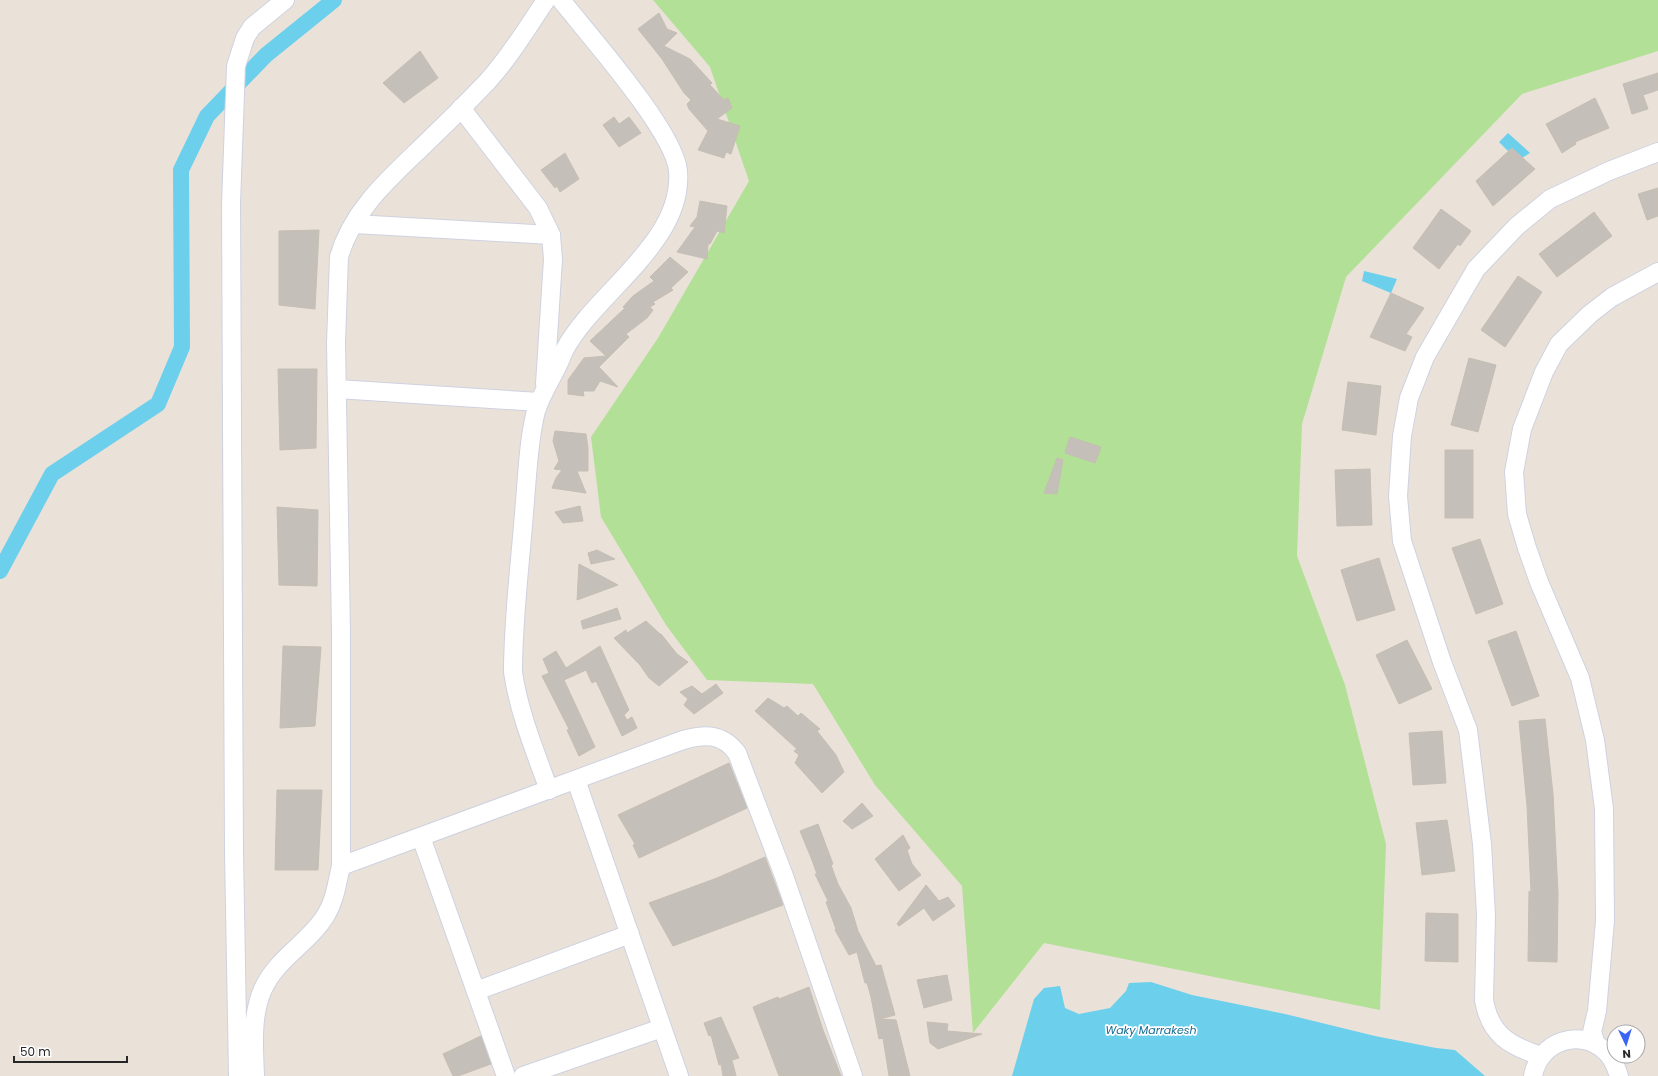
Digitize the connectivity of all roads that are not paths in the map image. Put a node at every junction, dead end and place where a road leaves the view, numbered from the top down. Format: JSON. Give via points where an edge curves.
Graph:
{"nodes":[{"id":1,"x":285,"y":0,"type":"edge"},
{"id":2,"x":546,"y":0,"type":"edge"},
{"id":3,"x":561,"y":0,"type":"edge"},
{"id":4,"x":461,"y":108,"type":"junction"},
{"id":5,"x":1658,"y":152,"type":"edge"},
{"id":6,"x":354,"y":224,"type":"junction"},
{"id":7,"x":551,"y":235,"type":"junction"},
{"id":8,"x":1658,"y":272,"type":"edge"},
{"id":9,"x":337,"y":390,"type":"junction"},
{"id":10,"x":542,"y":396,"type":"junction"},
{"id":11,"x":576,"y":780,"type":"junction"},
{"id":12,"x":549,"y":790,"type":"junction"},
{"id":13,"x":421,"y":837,"type":"junction"},
{"id":14,"x":341,"y":866,"type":"junction"},
{"id":15,"x":630,"y":934,"type":"junction"},
{"id":16,"x":476,"y":991,"type":"junction"},
{"id":17,"x":662,"y":1028,"type":"junction"},
{"id":18,"x":1596,"y":1044,"type":"junction"},
{"id":19,"x":1541,"y":1056,"type":"junction"},
{"id":20,"x":238,"y":1076,"type":"edge"},
{"id":21,"x":255,"y":1076,"type":"edge"},
{"id":22,"x":506,"y":1076,"type":"edge"},
{"id":23,"x":523,"y":1076,"type":"edge"},
{"id":24,"x":679,"y":1076,"type":"edge"},
{"id":25,"x":853,"y":1076,"type":"edge"},
{"id":26,"x":1533,"y":1076,"type":"edge"},
{"id":27,"x":1619,"y":1076,"type":"edge"}],
"edges":[{"from":1,"to":20,"type":"street","via":[[252,27],[245,38],[236,66],[231,204],[231,448]]},
{"from":2,"to":4,"type":"street","via":[[502,63]]},
{"from":3,"to":10,"type":"street","via":[[627,83],[667,139],[678,168],[679,181],[675,205],[666,222],[619,284],[579,328],[565,349]]},
{"from":4,"to":6,"type":"street","via":[[389,178],[372,197]]},
{"from":4,"to":7,"type":"street","via":[[538,208]]},
{"from":5,"to":19,"type":"street","via":[[1609,171],[1550,199],[1516,226],[1476,269],[1425,357],[1409,398],[1402,436],[1398,496],[1402,541],[1442,662],[1468,730],[1482,844],[1486,915],[1486,1010],[1490,1024],[1503,1038],[1519,1049]]},
{"from":6,"to":7,"type":"street"},
{"from":6,"to":9,"type":"street","via":[[339,257]]},
{"from":7,"to":10,"type":"street","via":[[553,259]]},
{"from":8,"to":18,"type":"street","via":[[1612,297],[1559,344],[1544,372],[1522,429],[1514,472],[1517,514],[1527,548],[1580,678],[1595,740],[1604,809],[1606,921],[1598,1003],[1592,1032]]},
{"from":9,"to":10,"type":"street"},
{"from":9,"to":14,"type":"street"},
{"from":10,"to":12,"type":"street","via":[[533,428],[513,672],[527,730]]},
{"from":11,"to":12,"type":"street"},
{"from":11,"to":15,"type":"street"},
{"from":11,"to":25,"type":"street","via":[[693,737],[720,738],[732,746],[737,753],[784,876]]},
{"from":12,"to":13,"type":"street"},
{"from":13,"to":14,"type":"street"},
{"from":13,"to":16,"type":"street"},
{"from":14,"to":21,"type":"street","via":[[332,902],[325,916],[305,940],[284,958],[262,989],[254,1032]]},
{"from":15,"to":16,"type":"street"},
{"from":15,"to":17,"type":"street"},
{"from":16,"to":22,"type":"street"},
{"from":17,"to":23,"type":"street"},
{"from":17,"to":24,"type":"street"},
{"from":18,"to":19,"type":"street","via":[[1585,1040],[1561,1041]]},
{"from":18,"to":27,"type":"street","via":[[1607,1052],[1615,1063]]},
{"from":19,"to":26,"type":"street","via":[[1534,1068]]}]}
